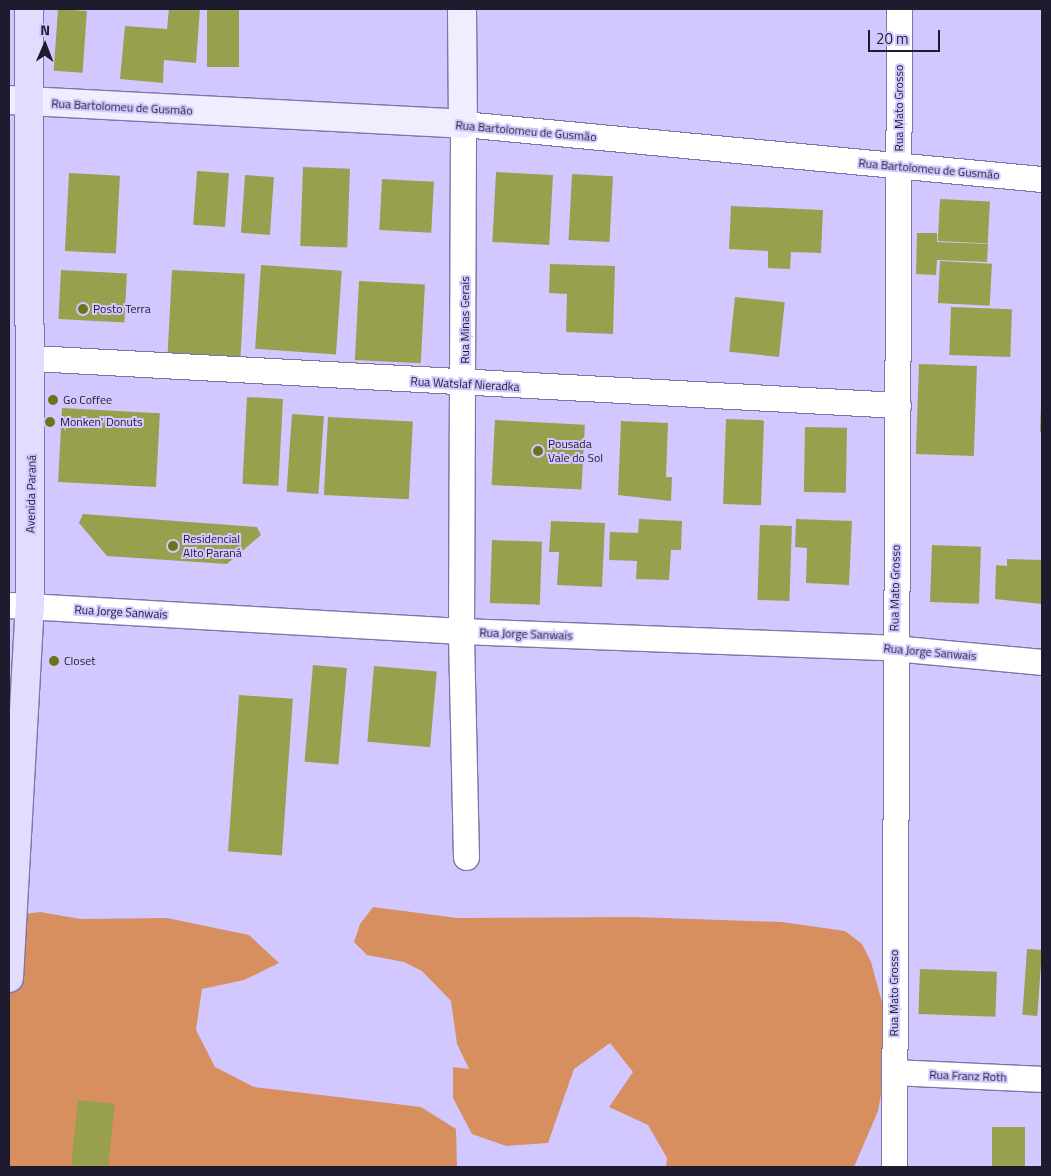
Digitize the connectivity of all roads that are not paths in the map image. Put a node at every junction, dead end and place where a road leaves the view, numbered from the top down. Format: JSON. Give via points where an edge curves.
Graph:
{"nodes":[{"id":1,"x":29,"y":9,"type":"edge"},
{"id":2,"x":462,"y":9,"type":"edge"},
{"id":3,"x":899,"y":9,"type":"edge"},
{"id":4,"x":19,"y":101,"type":"edge"},
{"id":5,"x":464,"y":124,"type":"junction"},
{"id":6,"x":899,"y":167,"type":"junction"},
{"id":7,"x":1042,"y":179,"type":"edge"},
{"id":8,"x":33,"y":358,"type":"junction"},
{"id":9,"x":466,"y":384,"type":"junction"},
{"id":10,"x":898,"y":405,"type":"junction"},
{"id":11,"x":19,"y":606,"type":"edge"},
{"id":12,"x":461,"y":631,"type":"junction"},
{"id":13,"x":894,"y":648,"type":"junction"},
{"id":14,"x":1042,"y":662,"type":"edge"},
{"id":15,"x":466,"y":857,"type":"dead end"},
{"id":16,"x":9,"y":978,"type":"edge"},
{"id":17,"x":894,"y":1072,"type":"junction"},
{"id":18,"x":1042,"y":1079,"type":"edge"},
{"id":19,"x":894,"y":1167,"type":"edge"}],
"edges":[{"from":1,"to":4,"type":"main road","name":"Avenida Paraná"},
{"from":2,"to":5,"type":"main road","name":"Rua Minas Gerais"},
{"from":3,"to":6,"type":"street","name":"Rua Mato Grosso"},
{"from":4,"to":5,"type":"main road","name":"Rua Bartolomeu de Gusmão"},
{"from":4,"to":8,"type":"main road","name":"Avenida Paraná"},
{"from":5,"to":6,"type":"street","name":"Rua Bartolomeu de Gusmão"},
{"from":5,"to":9,"type":"street","name":"Rua Minas Gerais"},
{"from":6,"to":7,"type":"street","name":"Rua Bartolomeu de Gusmão"},
{"from":6,"to":10,"type":"street","name":"Rua Mato Grosso"},
{"from":8,"to":9,"type":"street","name":"Rua Watslaf Nieradka"},
{"from":8,"to":11,"type":"main road","name":"Avenida Paraná"},
{"from":9,"to":10,"type":"street","name":"Rua Watslaf Nieradka"},
{"from":9,"to":12,"type":"street","name":"Rua Minas Gerais"},
{"from":10,"to":13,"type":"street","name":"Rua Mato Grosso"},
{"from":11,"to":12,"type":"street","name":"Rua Jorge Sanwais"},
{"from":11,"to":16,"type":"main road","name":"Avenida Paraná"},
{"from":12,"to":13,"type":"street","name":"Rua Jorge Sanwais"},
{"from":12,"to":15,"type":"street","name":"Rua Minas Gerais"},
{"from":13,"to":14,"type":"street","name":"Rua Jorge Sanwais"},
{"from":13,"to":17,"type":"street","name":"Rua Mato Grosso"},
{"from":17,"to":18,"type":"street","name":"Rua Franz Roth"},
{"from":17,"to":19,"type":"street","name":"Rua Mato Grosso"}]}
